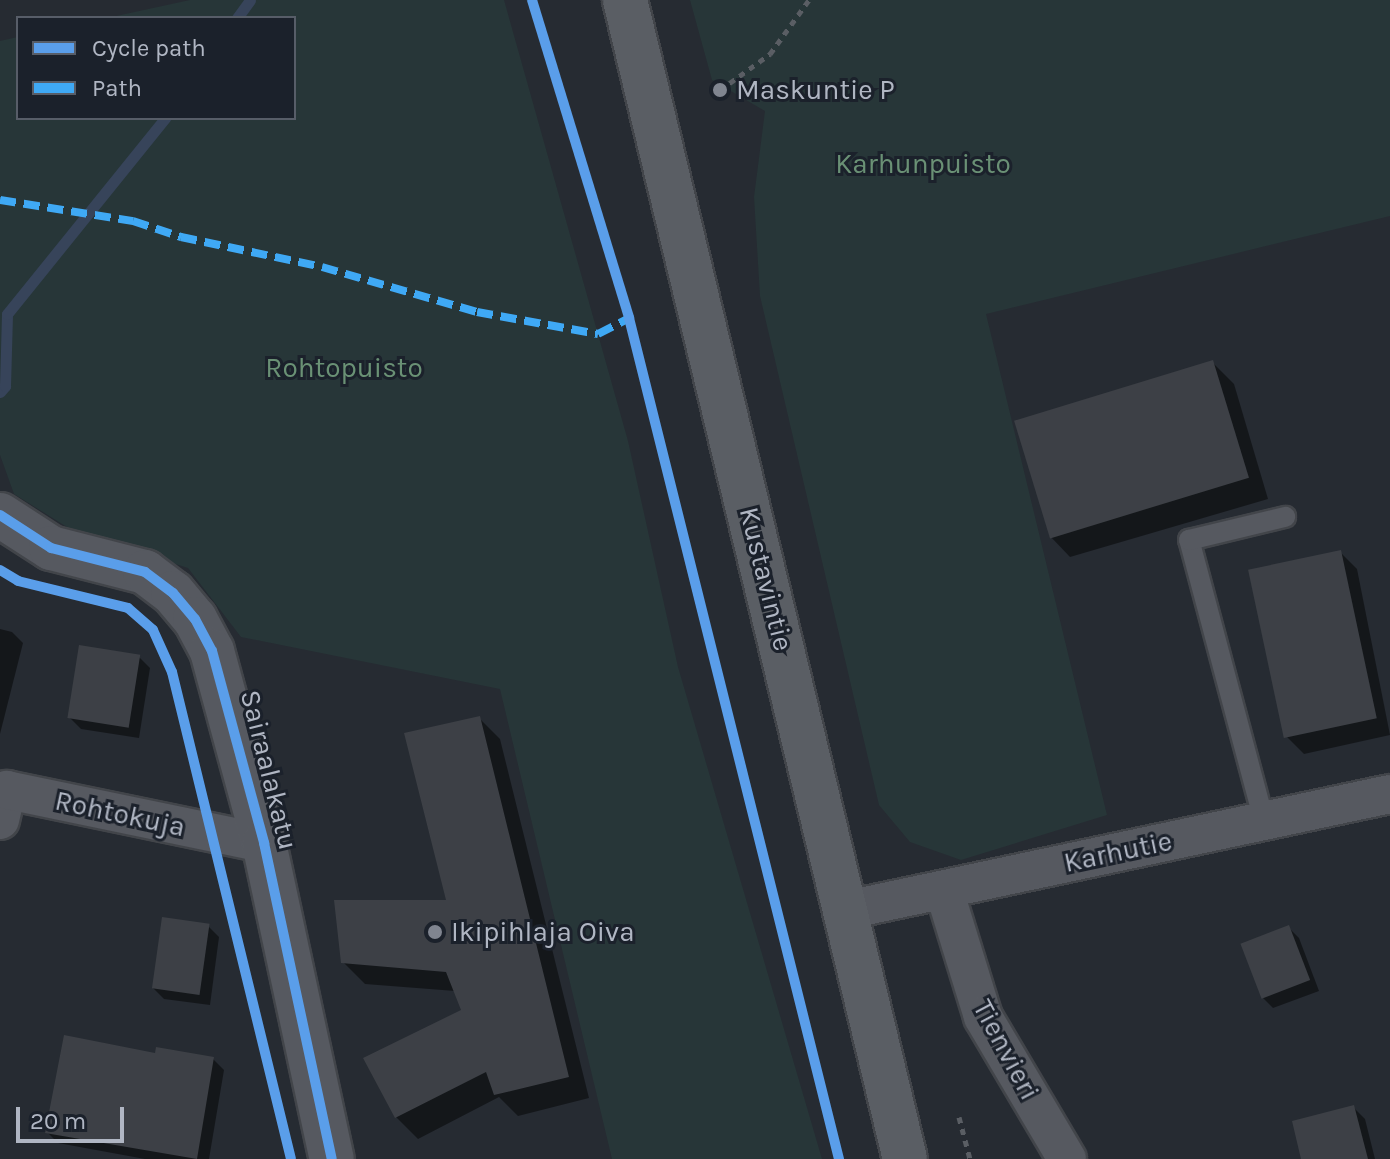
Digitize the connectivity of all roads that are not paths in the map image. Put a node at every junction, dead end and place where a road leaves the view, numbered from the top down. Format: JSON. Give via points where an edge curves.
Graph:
{"nodes":[{"id":1,"x":625,"y":0,"type":"edge"},
{"id":2,"x":0,"y":515,"type":"edge"},
{"id":3,"x":1285,"y":517,"type":"dead end"},
{"id":4,"x":1390,"y":794,"type":"edge"},
{"id":5,"x":0,"y":820,"type":"edge"},
{"id":6,"x":1264,"y":821,"type":"junction"},
{"id":7,"x":264,"y":843,"type":"junction"},
{"id":8,"x":944,"y":890,"type":"junction"},
{"id":9,"x":847,"y":910,"type":"junction"},
{"id":10,"x":332,"y":1159,"type":"edge"},
{"id":11,"x":905,"y":1159,"type":"edge"},
{"id":12,"x":1067,"y":1159,"type":"edge"}],
"edges":[{"from":1,"to":9,"type":"main road","name":"Kustavintie"},
{"from":2,"to":7,"type":"street","name":"Sairaalakatu","via":[[51,548],[145,572],[180,601],[212,651]]},
{"from":3,"to":6,"type":"lane","via":[[1189,540]]},
{"from":4,"to":6,"type":"street","name":"Karhutie"},
{"from":5,"to":7,"type":"street","name":"Rohtokuja","via":[[7,790]]},
{"from":6,"to":8,"type":"street","name":"Karhutie"},
{"from":7,"to":10,"type":"street","name":"Sairaalakatu"},
{"from":8,"to":9,"type":"street","name":"Karhutie"},
{"from":8,"to":12,"type":"street","name":"Tienvieri","via":[[983,1017]]},
{"from":9,"to":11,"type":"main road","name":"Kustavintie"}]}
